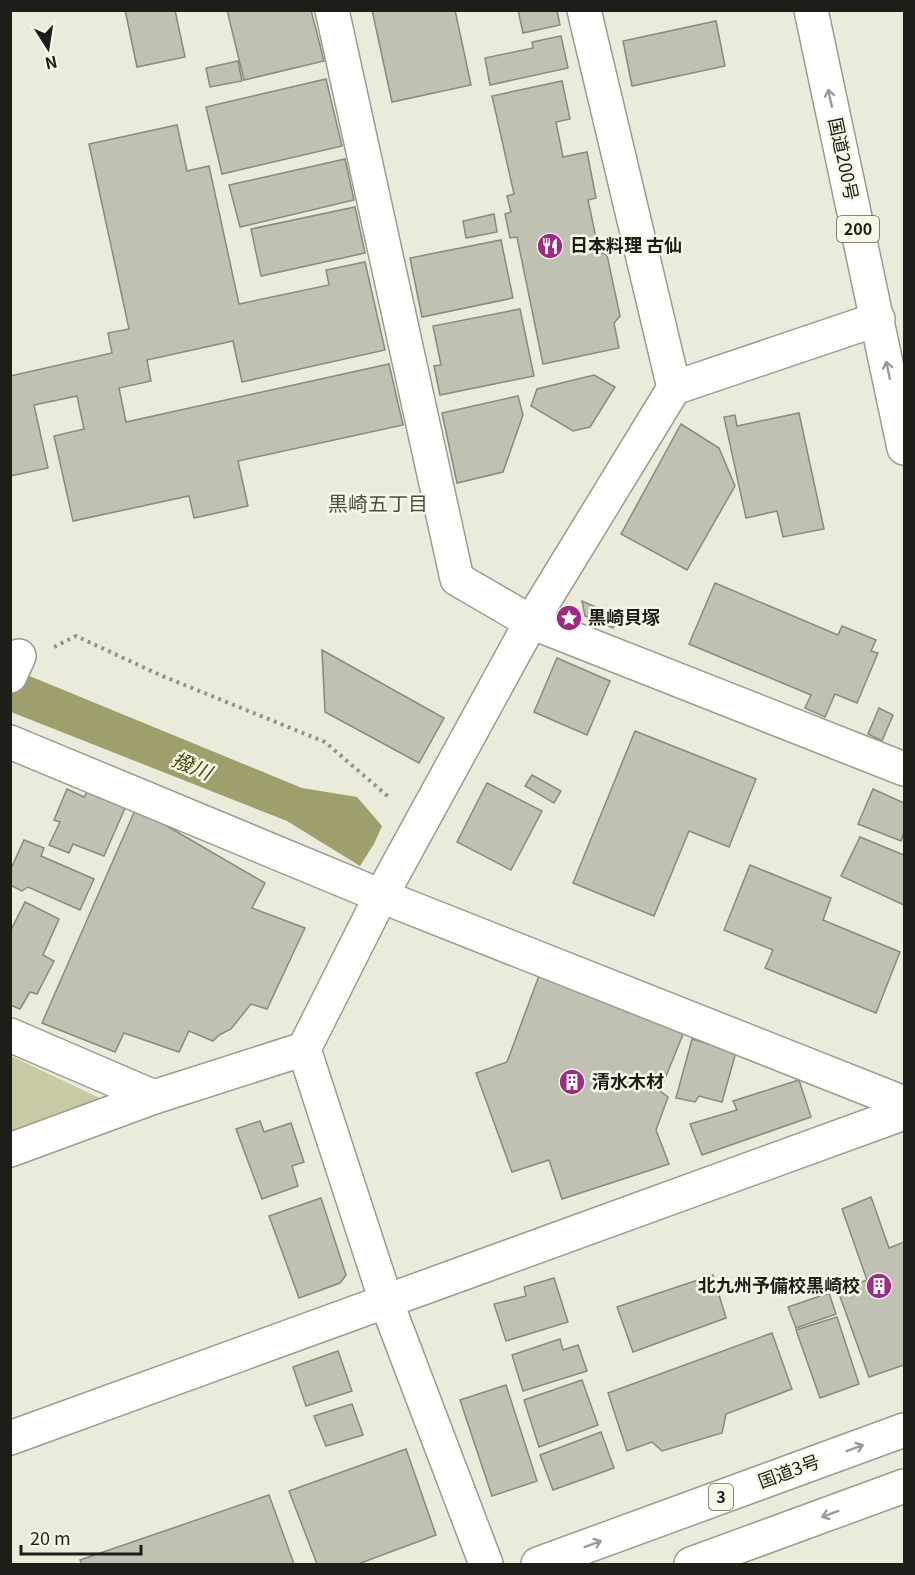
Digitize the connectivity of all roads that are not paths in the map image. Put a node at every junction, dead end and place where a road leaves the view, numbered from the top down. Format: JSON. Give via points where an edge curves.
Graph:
{"nodes":[{"id":1,"x":332,"y":10,"type":"edge"},
{"id":2,"x":584,"y":10,"type":"edge"},
{"id":3,"x":811,"y":10,"type":"edge"},
{"id":4,"x":878,"y":319,"type":"junction"},
{"id":5,"x":674,"y":388,"type":"junction"},
{"id":6,"x":904,"y":448,"type":"edge"},
{"id":7,"x":531,"y":622,"type":"junction"},
{"id":8,"x":10,"y":742,"type":"edge"},
{"id":9,"x":904,"y":769,"type":"edge"},
{"id":10,"x":381,"y":896,"type":"junction"},
{"id":11,"x":10,"y":1035,"type":"edge"},
{"id":12,"x":303,"y":1049,"type":"junction"},
{"id":13,"x":154,"y":1097,"type":"junction"},
{"id":14,"x":904,"y":1103,"type":"edge"},
{"id":15,"x":904,"y":1113,"type":"edge"},
{"id":16,"x":10,"y":1150,"type":"edge"},
{"id":17,"x":387,"y":1301,"type":"junction"},
{"id":18,"x":904,"y":1430,"type":"edge"},
{"id":19,"x":10,"y":1438,"type":"edge"},
{"id":20,"x":904,"y":1486,"type":"edge"},
{"id":21,"x":486,"y":1564,"type":"edge"},
{"id":22,"x":538,"y":1564,"type":"edge"},
{"id":23,"x":691,"y":1564,"type":"edge"}],
"edges":[{"from":1,"to":7,"type":"main road","via":[[457,579]]},
{"from":2,"to":5,"type":"main road"},
{"from":4,"to":3,"type":"main road","name":"国道200号","number":"200","one_way":true},
{"from":4,"to":5,"type":"main road"},
{"from":6,"to":4,"type":"main road","name":"国道200号","number":"200","one_way":true},
{"from":5,"to":7,"type":"main road"},
{"from":7,"to":9,"type":"main road"},
{"from":7,"to":10,"type":"main road"},
{"from":8,"to":10,"type":"main road"},
{"from":10,"to":12,"type":"main road"},
{"from":10,"to":14,"type":"main road"},
{"from":11,"to":13,"type":"main road"},
{"from":12,"to":13,"type":"main road"},
{"from":12,"to":17,"type":"main road"},
{"from":13,"to":16,"type":"main road"},
{"from":15,"to":17,"type":"main road"},
{"from":17,"to":19,"type":"main road"},
{"from":17,"to":21,"type":"main road"},
{"from":22,"to":18,"type":"main road","name":"国道3号","number":"3","one_way":true},
{"from":20,"to":23,"type":"main road","one_way":true}]}
